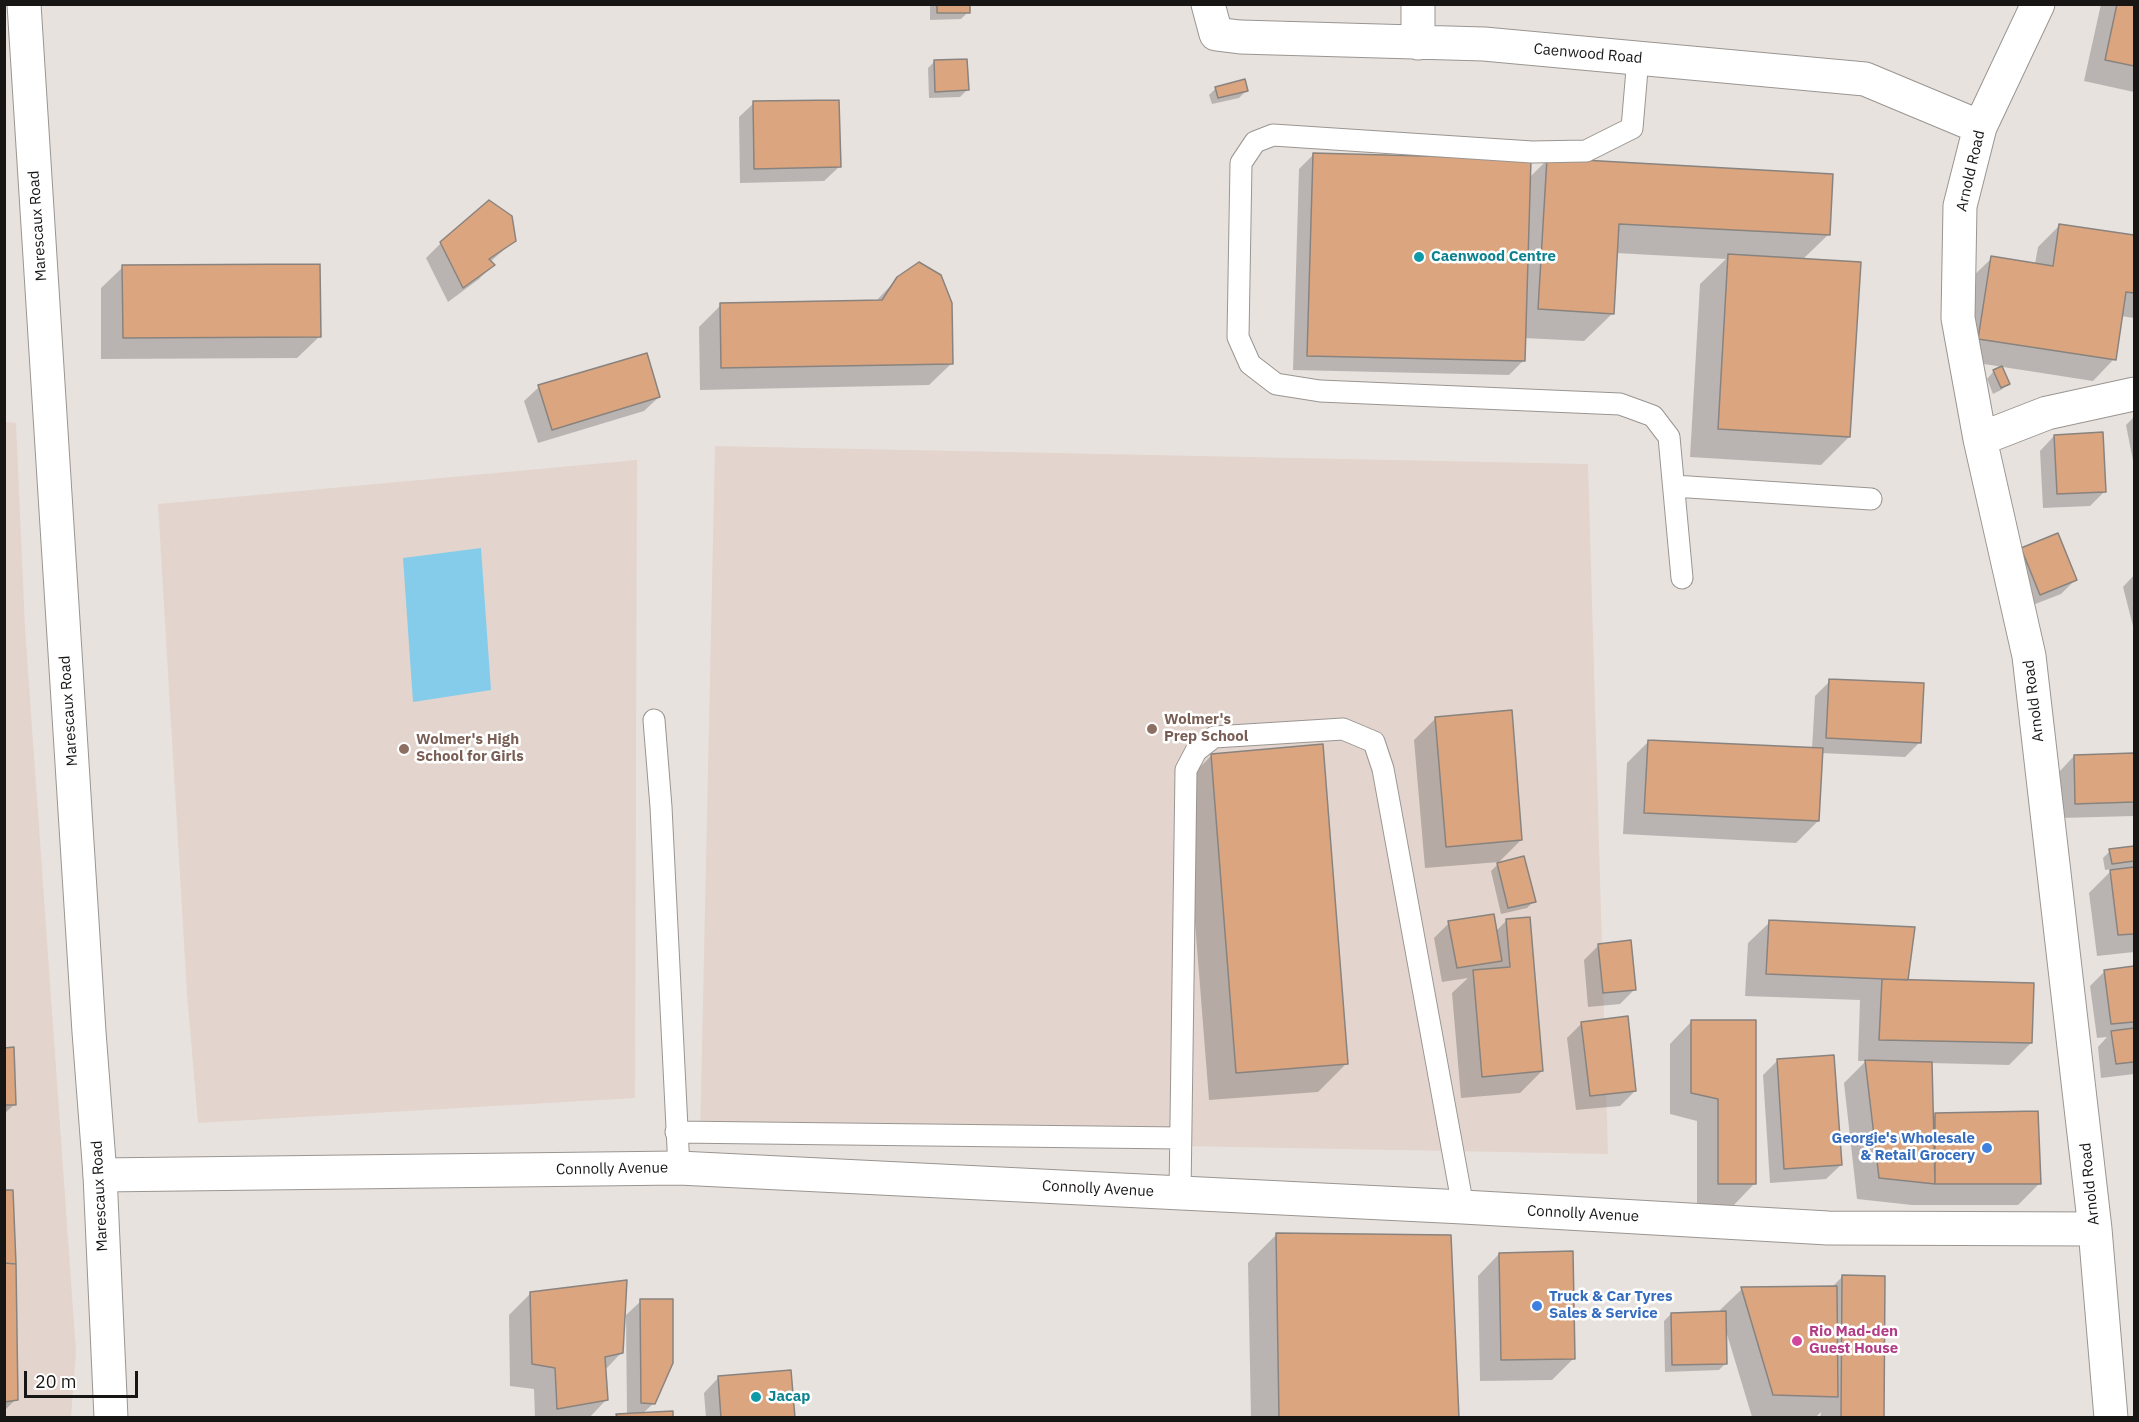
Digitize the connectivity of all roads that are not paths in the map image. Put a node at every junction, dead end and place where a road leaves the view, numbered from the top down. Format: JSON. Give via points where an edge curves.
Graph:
{"nodes":[{"id":1,"x":24,"y":4,"type":"edge"},
{"id":2,"x":1208,"y":4,"type":"edge"},
{"id":3,"x":1418,"y":4,"type":"edge"},
{"id":4,"x":2038,"y":4,"type":"edge"},
{"id":5,"x":1418,"y":43,"type":"junction"},
{"id":6,"x":1638,"y":58,"type":"junction"},
{"id":7,"x":1980,"y":127,"type":"junction"},
{"id":8,"x":2134,"y":394,"type":"edge"},
{"id":9,"x":1980,"y":439,"type":"junction"},
{"id":10,"x":1674,"y":486,"type":"junction"},
{"id":11,"x":1870,"y":499,"type":"dead end"},
{"id":12,"x":1682,"y":578,"type":"dead end"},
{"id":13,"x":654,"y":720,"type":"dead end"},
{"id":14,"x":676,"y":1132,"type":"junction"},
{"id":15,"x":1180,"y":1138,"type":"junction"},
{"id":16,"x":679,"y":1168,"type":"junction"},
{"id":17,"x":100,"y":1174,"type":"junction"},
{"id":18,"x":1180,"y":1193,"type":"junction"},
{"id":19,"x":1463,"y":1207,"type":"junction"},
{"id":20,"x":2095,"y":1228,"type":"junction"},
{"id":21,"x":2119,"y":1403,"type":"edge"},
{"id":22,"x":111,"y":1418,"type":"edge"}],
"edges":[{"from":1,"to":17,"type":"street","name":"Marescaux Road"},
{"from":2,"to":5,"type":"street","name":"Caenwood Road","via":[[1216,34]]},
{"from":3,"to":5,"type":"street"},
{"from":4,"to":7,"type":"street","name":"Arnold Road"},
{"from":5,"to":6,"type":"street","name":"Caenwood Road","via":[[1484,44]]},
{"from":6,"to":7,"type":"street","name":"Caenwood Road","via":[[1865,79]]},
{"from":6,"to":10,"type":"lane","via":[[1632,128],[1586,151],[1532,153],[1273,135],[1255,142],[1241,163],[1239,337],[1250,364],[1276,384],[1320,391],[1620,404],[1653,416],[1669,437]]},
{"from":7,"to":9,"type":"street","name":"Arnold Road","via":[[1960,206],[1958,318]]},
{"from":8,"to":9,"type":"street","via":[[2047,413]]},
{"from":9,"to":20,"type":"street","name":"Arnold Road","via":[[2029,656]]},
{"from":10,"to":11,"type":"lane"},
{"from":10,"to":12,"type":"lane"},
{"from":13,"to":14,"type":"lane"},
{"from":14,"to":15,"type":"lane"},
{"from":14,"to":16,"type":"lane"},
{"from":15,"to":18,"type":"lane"},
{"from":15,"to":19,"type":"lane","via":[[1186,770],[1196,751],[1214,737],[1343,729],[1374,742],[1383,769]]},
{"from":16,"to":17,"type":"street","name":"Connolly Avenue"},
{"from":16,"to":18,"type":"street","name":"Connolly Avenue"},
{"from":17,"to":22,"type":"street","name":"Marescaux Road"},
{"from":18,"to":19,"type":"street","name":"Connolly Avenue"},
{"from":19,"to":20,"type":"street","name":"Connolly Avenue","via":[[1828,1228]]},
{"from":20,"to":21,"type":"street","name":"Arnold Road"}]}
